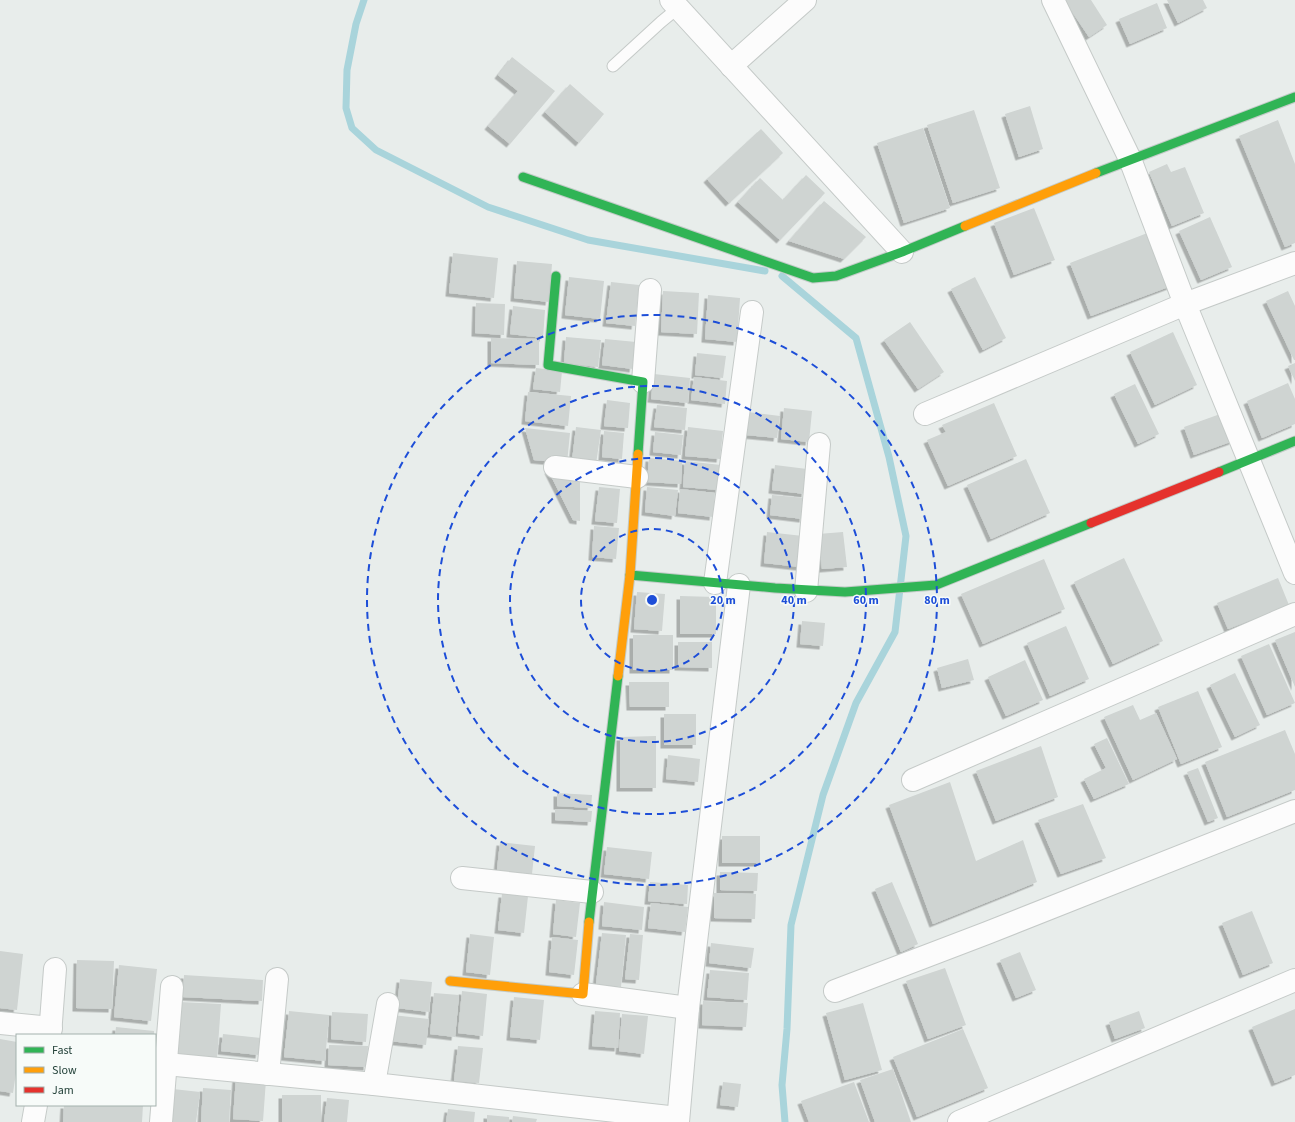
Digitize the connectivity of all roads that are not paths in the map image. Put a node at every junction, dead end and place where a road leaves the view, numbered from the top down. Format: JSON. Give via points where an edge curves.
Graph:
{"nodes":[{"id":1,"x":805,"y":0,"type":"edge"},
{"id":2,"x":1053,"y":0,"type":"edge"},
{"id":3,"x":674,"y":4,"type":"edge"},
{"id":4,"x":613,"y":66,"type":"dead end"},
{"id":5,"x":731,"y":66,"type":"junction"},
{"id":6,"x":1295,"y":97,"type":"edge"},
{"id":7,"x":1130,"y":159,"type":"junction"},
{"id":8,"x":523,"y":178,"type":"dead end"},
{"id":9,"x":902,"y":252,"type":"junction"},
{"id":10,"x":1295,"y":263,"type":"edge"},
{"id":11,"x":556,"y":276,"type":"dead end"},
{"id":12,"x":650,"y":290,"type":"dead end"},
{"id":13,"x":1185,"y":304,"type":"junction"},
{"id":14,"x":752,"y":312,"type":"dead end"},
{"id":15,"x":643,"y":382,"type":"junction"},
{"id":16,"x":925,"y":414,"type":"dead end"},
{"id":17,"x":1295,"y":441,"type":"edge"},
{"id":18,"x":819,"y":444,"type":"dead end"},
{"id":19,"x":1249,"y":460,"type":"junction"},
{"id":20,"x":555,"y":467,"type":"dead end"},
{"id":21,"x":637,"y":477,"type":"junction"},
{"id":22,"x":1295,"y":572,"type":"edge"},
{"id":23,"x":630,"y":575,"type":"junction"},
{"id":24,"x":715,"y":583,"type":"junction"},
{"id":25,"x":739,"y":585,"type":"junction"},
{"id":26,"x":806,"y":591,"type":"junction"},
{"id":27,"x":1295,"y":614,"type":"edge"},
{"id":28,"x":913,"y":780,"type":"dead end"},
{"id":29,"x":1295,"y":811,"type":"edge"},
{"id":30,"x":462,"y":878,"type":"dead end"},
{"id":31,"x":592,"y":892,"type":"junction"},
{"id":32,"x":54,"y":969,"type":"dead end"},
{"id":33,"x":277,"y":979,"type":"dead end"},
{"id":34,"x":1295,"y":980,"type":"edge"},
{"id":35,"x":450,"y":981,"type":"dead end"},
{"id":36,"x":172,"y":987,"type":"dead end"},
{"id":37,"x":835,"y":991,"type":"dead end"},
{"id":38,"x":583,"y":994,"type":"junction"},
{"id":39,"x":388,"y":1004,"type":"dead end"},
{"id":40,"x":688,"y":1008,"type":"junction"},
{"id":41,"x":0,"y":1023,"type":"edge"},
{"id":42,"x":50,"y":1031,"type":"edge"},
{"id":43,"x":166,"y":1064,"type":"junction"},
{"id":44,"x":268,"y":1074,"type":"junction"},
{"id":45,"x":374,"y":1084,"type":"junction"},
{"id":46,"x":36,"y":1106,"type":"edge"},
{"id":47,"x":678,"y":1120,"type":"edge"},
{"id":48,"x":33,"y":1122,"type":"edge"},
{"id":49,"x":161,"y":1122,"type":"edge"},
{"id":50,"x":959,"y":1122,"type":"edge"}],
"edges":[{"from":1,"to":5,"type":"street"},
{"from":2,"to":7,"type":"street"},
{"from":3,"to":4,"type":"lane","via":[[661,22]]},
{"from":3,"to":5,"type":"street"},
{"from":5,"to":9,"type":"street"},
{"from":6,"to":7,"type":"street"},
{"from":7,"to":9,"type":"street"},
{"from":7,"to":13,"type":"street"},
{"from":8,"to":9,"type":"street","via":[[813,278],[836,276]]},
{"from":10,"to":13,"type":"street"},
{"from":11,"to":15,"type":"street","via":[[548,365]]},
{"from":12,"to":15,"type":"street"},
{"from":13,"to":16,"type":"street"},
{"from":13,"to":19,"type":"street"},
{"from":14,"to":24,"type":"street"},
{"from":15,"to":21,"type":"street"},
{"from":17,"to":19,"type":"street"},
{"from":18,"to":26,"type":"street"},
{"from":19,"to":22,"type":"street"},
{"from":19,"to":26,"type":"street","via":[[936,585],[845,592]]},
{"from":20,"to":21,"type":"street"},
{"from":21,"to":23,"type":"street"},
{"from":23,"to":24,"type":"street"},
{"from":23,"to":31,"type":"street"},
{"from":24,"to":25,"type":"street"},
{"from":25,"to":26,"type":"street"},
{"from":25,"to":40,"type":"street"},
{"from":27,"to":28,"type":"street"},
{"from":29,"to":37,"type":"street"},
{"from":30,"to":31,"type":"street"},
{"from":31,"to":38,"type":"street"},
{"from":32,"to":42,"type":"street"},
{"from":33,"to":44,"type":"street"},
{"from":34,"to":50,"type":"street"},
{"from":35,"to":38,"type":"street"},
{"from":36,"to":43,"type":"street"},
{"from":38,"to":40,"type":"street"},
{"from":39,"to":45,"type":"street"},
{"from":40,"to":47,"type":"street"},
{"from":41,"to":42,"type":"street"},
{"from":43,"to":44,"type":"street"},
{"from":43,"to":49,"type":"street"},
{"from":44,"to":45,"type":"street"},
{"from":45,"to":47,"type":"street"},
{"from":46,"to":48,"type":"street"}]}
